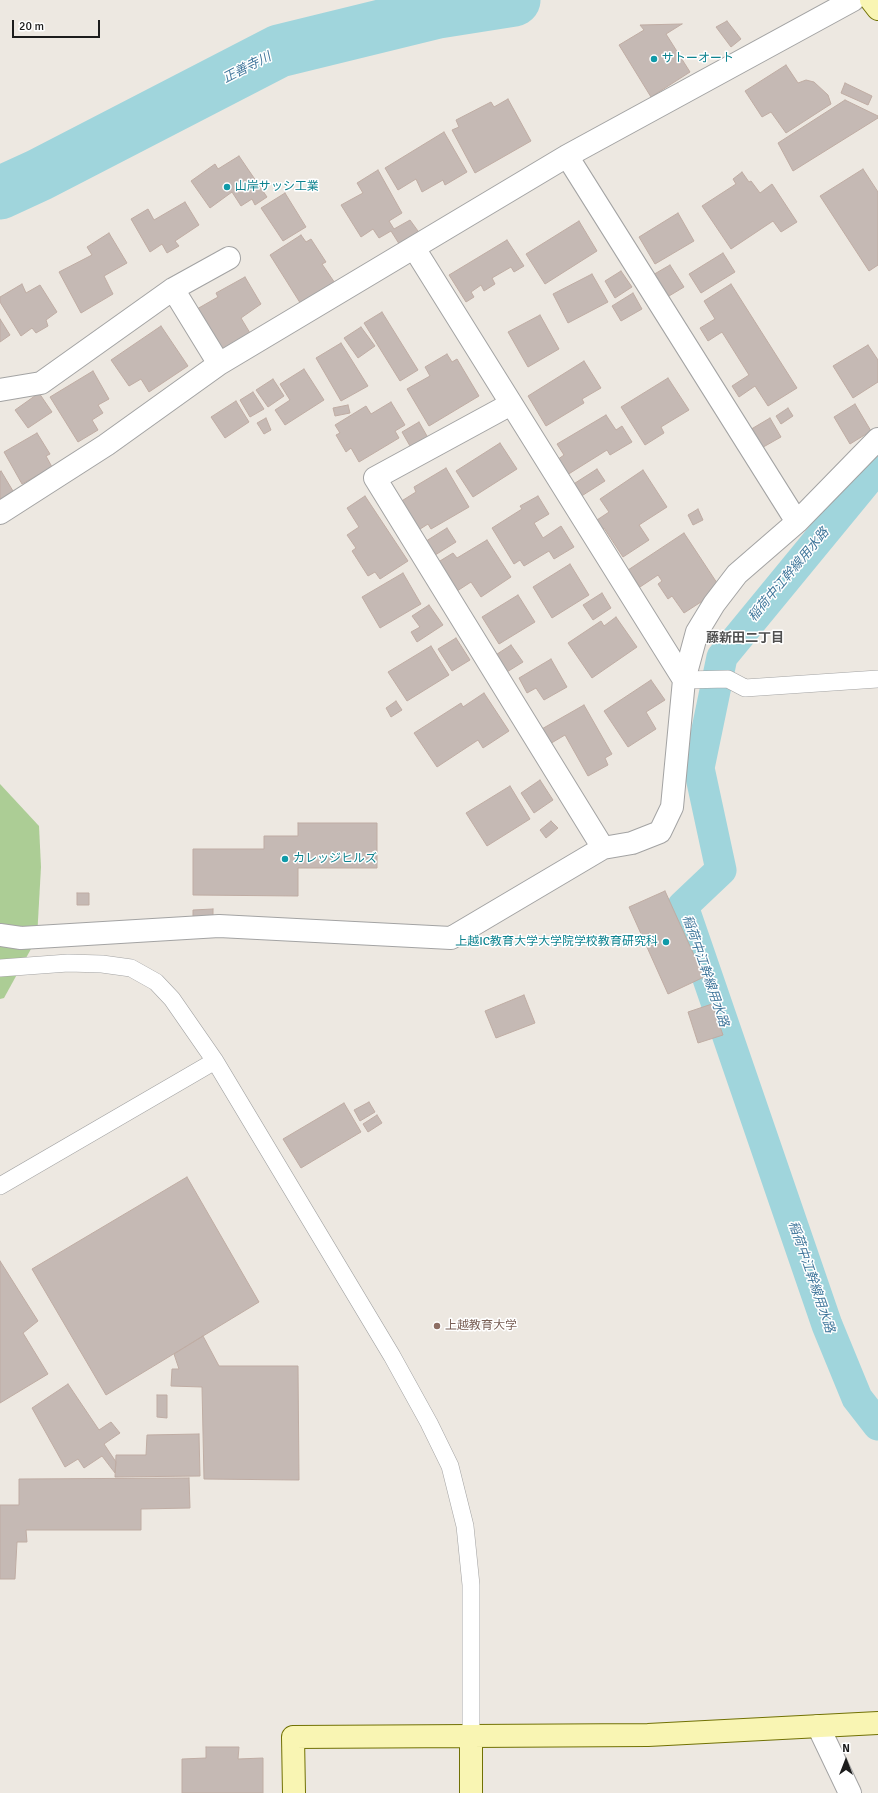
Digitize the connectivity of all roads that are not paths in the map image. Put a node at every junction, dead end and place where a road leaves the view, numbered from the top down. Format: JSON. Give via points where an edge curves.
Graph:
{"nodes":[{"id":1,"x":854,"y":0,"type":"edge"},
{"id":2,"x":871,"y":0,"type":"edge"},
{"id":3,"x":878,"y":9,"type":"edge"},
{"id":4,"x":566,"y":156,"type":"junction"},
{"id":5,"x":414,"y":248,"type":"junction"},
{"id":6,"x":229,"y":258,"type":"dead end"},
{"id":7,"x":173,"y":289,"type":"junction"},
{"id":8,"x":219,"y":364,"type":"junction"},
{"id":9,"x":0,"y":390,"type":"edge"},
{"id":10,"x":511,"y":404,"type":"junction"},
{"id":11,"x":878,"y":439,"type":"edge"},
{"id":12,"x":0,"y":513,"type":"edge"},
{"id":13,"x":797,"y":522,"type":"junction"},
{"id":14,"x":878,"y":679,"type":"edge"},
{"id":15,"x":684,"y":680,"type":"junction"},
{"id":16,"x":603,"y":848,"type":"junction"},
{"id":17,"x":0,"y":934,"type":"edge"},
{"id":18,"x":0,"y":968,"type":"edge"},
{"id":19,"x":215,"y":1061,"type":"junction"},
{"id":20,"x":0,"y":1186,"type":"edge"},
{"id":21,"x":878,"y":1723,"type":"edge"},
{"id":22,"x":818,"y":1726,"type":"junction"},
{"id":23,"x":471,"y":1737,"type":"junction"},
{"id":24,"x":294,"y":1793,"type":"edge"},
{"id":25,"x":471,"y":1793,"type":"edge"},
{"id":26,"x":850,"y":1793,"type":"edge"}],
"edges":[{"from":1,"to":4,"type":"street"},
{"from":2,"to":3,"type":"street"},
{"from":4,"to":5,"type":"street"},
{"from":4,"to":13,"type":"street"},
{"from":5,"to":8,"type":"street"},
{"from":5,"to":10,"type":"street"},
{"from":6,"to":7,"type":"street"},
{"from":7,"to":8,"type":"street"},
{"from":7,"to":9,"type":"street","via":[[41,383]]},
{"from":8,"to":12,"type":"street","via":[[106,445]]},
{"from":10,"to":15,"type":"street"},
{"from":10,"to":16,"type":"street","via":[[375,478]]},
{"from":11,"to":13,"type":"street"},
{"from":13,"to":15,"type":"street","via":[[737,574],[714,604],[697,632]]},
{"from":14,"to":15,"type":"lane","via":[[745,688],[728,679]]},
{"from":15,"to":16,"type":"street","via":[[672,807],[660,832],[632,843]]},
{"from":16,"to":17,"type":"street","via":[[451,938],[219,926],[21,938]]},
{"from":18,"to":19,"type":"lane","via":[[68,963],[130,968],[156,982],[172,998]]},
{"from":19,"to":20,"type":"lane"},
{"from":19,"to":23,"type":"lane","via":[[392,1356],[430,1422],[450,1466],[465,1526],[471,1585]]},
{"from":21,"to":22,"type":"street"},
{"from":22,"to":23,"type":"street","via":[[648,1735]]},
{"from":22,"to":26,"type":"street"},
{"from":23,"to":24,"type":"street","via":[[293,1737]]},
{"from":23,"to":25,"type":"street"}]}
